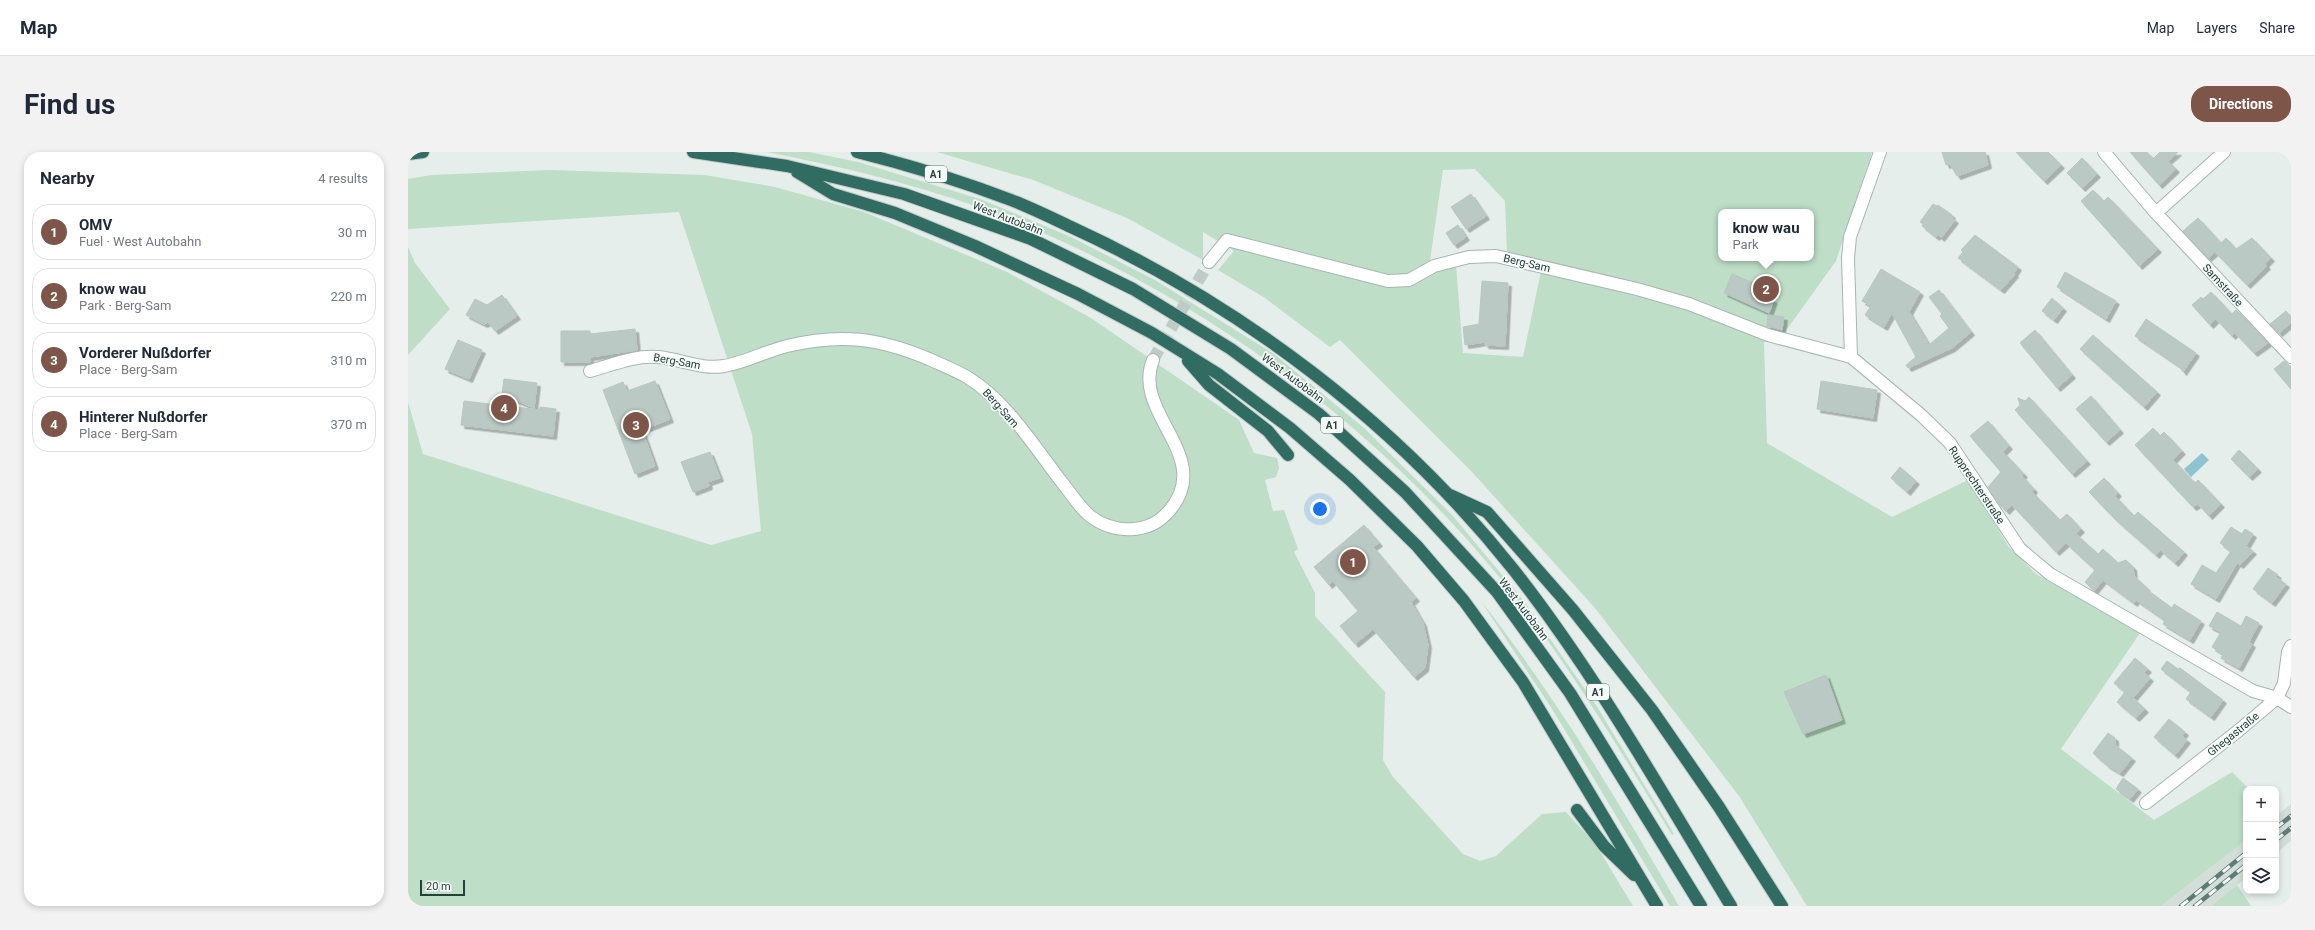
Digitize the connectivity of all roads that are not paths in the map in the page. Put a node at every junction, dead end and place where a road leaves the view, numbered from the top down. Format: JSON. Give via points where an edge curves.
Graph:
{"nodes":[{"id":1,"x":423,"y":152,"type":"edge"},
{"id":2,"x":693,"y":152,"type":"edge"},
{"id":3,"x":857,"y":152,"type":"edge"},
{"id":4,"x":1880,"y":152,"type":"edge"},
{"id":5,"x":2104,"y":152,"type":"edge"},
{"id":6,"x":2224,"y":152,"type":"edge"},
{"id":7,"x":408,"y":154,"type":"edge"},
{"id":8,"x":787,"y":166,"type":"junction"},
{"id":9,"x":2156,"y":213,"type":"junction"},
{"id":10,"x":1209,"y":262,"type":"tunnel mouth"},
{"id":11,"x":1180,"y":352,"type":"junction"},
{"id":12,"x":1851,"y":357,"type":"junction"},
{"id":13,"x":2291,"y":357,"type":"edge"},
{"id":14,"x":1154,"y":360,"type":"tunnel mouth"},
{"id":15,"x":590,"y":371,"type":"dead end"},
{"id":16,"x":1288,"y":455,"type":"dead end"},
{"id":17,"x":1446,"y":493,"type":"junction"},
{"id":18,"x":2291,"y":646,"type":"edge"},
{"id":19,"x":2277,"y":698,"type":"junction"},
{"id":20,"x":2291,"y":707,"type":"edge"},
{"id":21,"x":2146,"y":803,"type":"dead end"},
{"id":22,"x":1577,"y":810,"type":"dead end"},
{"id":23,"x":1645,"y":887,"type":"junction"},
{"id":24,"x":1657,"y":906,"type":"edge"},
{"id":25,"x":1701,"y":906,"type":"edge"},
{"id":26,"x":1731,"y":906,"type":"edge"},
{"id":27,"x":1782,"y":906,"type":"edge"}],
"edges":[{"from":1,"to":7,"type":"highway"},
{"from":2,"to":8,"type":"highway","name":"West Autobahn","number":"A1"},
{"from":3,"to":17,"type":"highway","name":"West Autobahn","number":"A1","via":[[917,167],[1014,201],[1128,253],[1219,306],[1299,361],[1369,418]]},
{"from":4,"to":12,"type":"street","via":[[1850,237],[1848,258]]},
{"from":5,"to":9,"type":"street","name":"Samstraße"},
{"from":6,"to":9,"type":"street"},
{"from":8,"to":11,"type":"highway","via":[[833,194],[910,219],[1078,294]]},
{"from":8,"to":25,"type":"highway","name":"West Autobahn","number":"A1","via":[[904,194],[1031,239],[1133,289],[1232,349],[1319,414],[1405,492],[1497,592],[1570,693]]},
{"from":9,"to":13,"type":"street","name":"Samstraße"},
{"from":10,"to":12,"type":"street","name":"Berg-Sam","via":[[1227,240],[1388,281],[1409,280],[1434,266],[1469,257],[1496,256],[1637,289],[1689,304],[1768,335]]},
{"from":11,"to":16,"type":"highway","via":[[1209,385],[1268,431]]},
{"from":11,"to":23,"type":"highway","via":[[1218,374],[1290,428],[1350,480],[1421,552],[1464,601],[1523,682]]},
{"from":12,"to":19,"type":"street","name":"Rupprechterstraße","via":[[1921,415],[1950,443],[2020,549],[2050,574],[2253,691]]},
{"from":14,"to":15,"type":"street","name":"Berg-Sam","via":[[1149,380],[1151,394],[1180,457],[1184,473],[1182,490],[1169,512],[1149,526],[1131,530],[1104,524],[1083,510],[1011,418],[983,388],[966,376],[907,350],[883,343],[844,338],[816,340],[761,353],[724,366],[706,366],[640,356]]},
{"from":17,"to":26,"type":"highway","name":"West Autobahn","number":"A1","via":[[1511,567],[1563,637]]},
{"from":17,"to":27,"type":"highway","via":[[1487,512],[1573,610],[1652,710],[1720,807]]},
{"from":18,"to":19,"type":"street","name":"Ghegastraße","via":[[2284,683]]},
{"from":19,"to":20,"type":"street","name":"Rupprechterstraße"},
{"from":19,"to":21,"type":"street","name":"Ghegastraße"},
{"from":22,"to":23,"type":"highway","via":[[1604,846]]},
{"from":23,"to":24,"type":"highway"}]}
